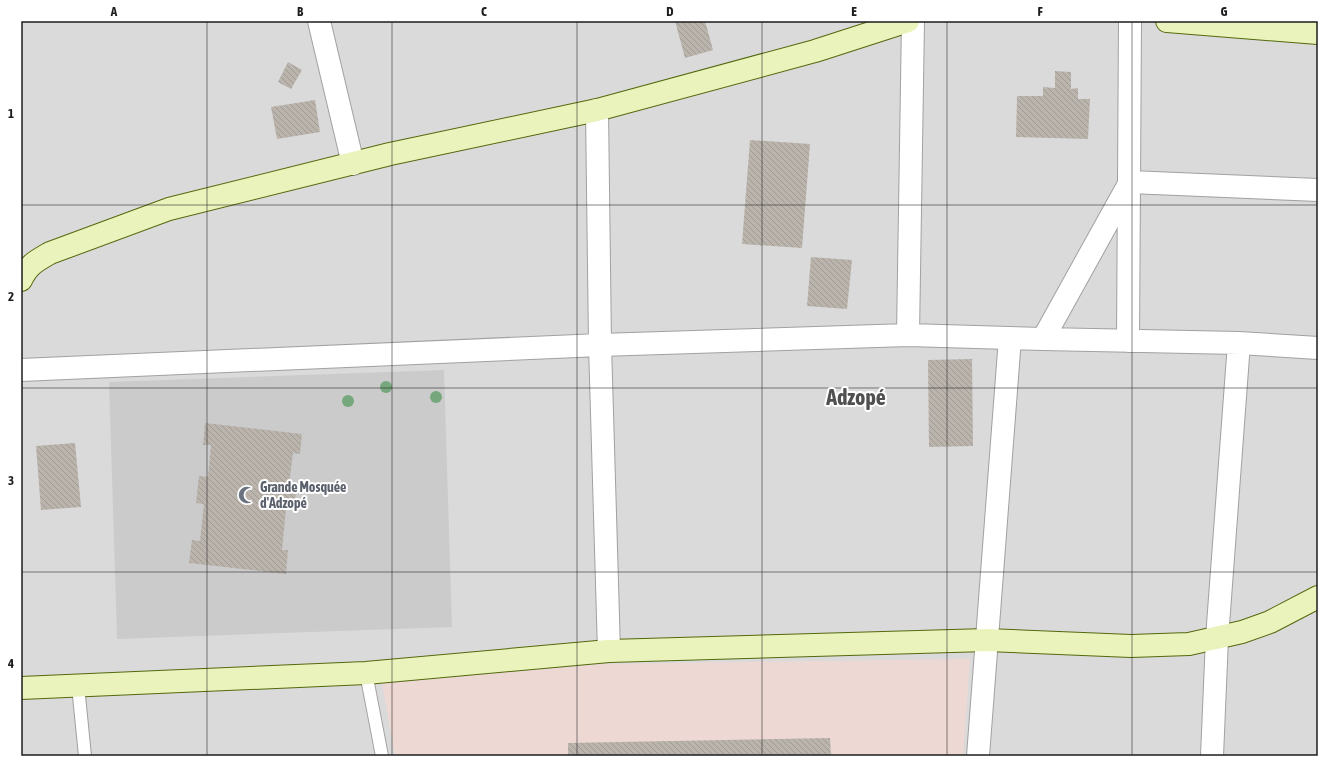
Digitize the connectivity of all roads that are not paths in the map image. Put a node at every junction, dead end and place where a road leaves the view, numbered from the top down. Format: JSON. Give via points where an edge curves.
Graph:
{"nodes":[{"id":1,"x":319,"y":21,"type":"edge"},
{"id":2,"x":908,"y":21,"type":"edge"},
{"id":3,"x":913,"y":21,"type":"edge"},
{"id":4,"x":1130,"y":21,"type":"edge"},
{"id":5,"x":1167,"y":21,"type":"edge"},
{"id":6,"x":1318,"y":33,"type":"edge"},
{"id":7,"x":597,"y":110,"type":"junction"},
{"id":8,"x":353,"y":164,"type":"junction"},
{"id":9,"x":1130,"y":182,"type":"junction"},
{"id":10,"x":1318,"y":190,"type":"edge"},
{"id":11,"x":25,"y":266,"type":"edge"},
{"id":12,"x":908,"y":335,"type":"junction"},
{"id":13,"x":1010,"y":338,"type":"junction"},
{"id":14,"x":1043,"y":339,"type":"junction"},
{"id":15,"x":1128,"y":341,"type":"junction"},
{"id":16,"x":1239,"y":342,"type":"junction"},
{"id":17,"x":600,"y":345,"type":"junction"},
{"id":18,"x":1318,"y":348,"type":"edge"},
{"id":19,"x":21,"y":370,"type":"edge"},
{"id":20,"x":1318,"y":597,"type":"edge"},
{"id":21,"x":1217,"y":638,"type":"junction"},
{"id":22,"x":987,"y":640,"type":"junction"},
{"id":23,"x":609,"y":651,"type":"junction"},
{"id":24,"x":366,"y":673,"type":"junction"},
{"id":25,"x":78,"y":686,"type":"junction"},
{"id":26,"x":21,"y":688,"type":"edge"},
{"id":27,"x":85,"y":756,"type":"edge"},
{"id":28,"x":382,"y":756,"type":"edge"},
{"id":29,"x":978,"y":756,"type":"edge"},
{"id":30,"x":1212,"y":756,"type":"edge"}],
"edges":[{"from":1,"to":8,"type":"street"},
{"from":2,"to":7,"type":"street","via":[[815,51]]},
{"from":3,"to":12,"type":"street"},
{"from":4,"to":9,"type":"street"},
{"from":5,"to":6,"type":"street"},
{"from":7,"to":8,"type":"street"},
{"from":7,"to":17,"type":"street"},
{"from":8,"to":11,"type":"street","via":[[169,209],[50,253]]},
{"from":9,"to":10,"type":"street"},
{"from":9,"to":14,"type":"street"},
{"from":9,"to":15,"type":"street"},
{"from":12,"to":13,"type":"street"},
{"from":12,"to":17,"type":"street"},
{"from":13,"to":14,"type":"street"},
{"from":13,"to":22,"type":"street"},
{"from":14,"to":15,"type":"street"},
{"from":15,"to":16,"type":"street"},
{"from":16,"to":18,"type":"street"},
{"from":16,"to":21,"type":"street"},
{"from":17,"to":19,"type":"street"},
{"from":17,"to":23,"type":"street"},
{"from":20,"to":21,"type":"street","via":[[1270,622]]},
{"from":21,"to":22,"type":"street","via":[[1189,644],[1131,646]]},
{"from":21,"to":30,"type":"street"},
{"from":22,"to":23,"type":"street"},
{"from":22,"to":29,"type":"street"},
{"from":23,"to":24,"type":"street"},
{"from":24,"to":25,"type":"street"},
{"from":24,"to":28,"type":"lane"},
{"from":25,"to":26,"type":"street"},
{"from":25,"to":27,"type":"lane"}]}
